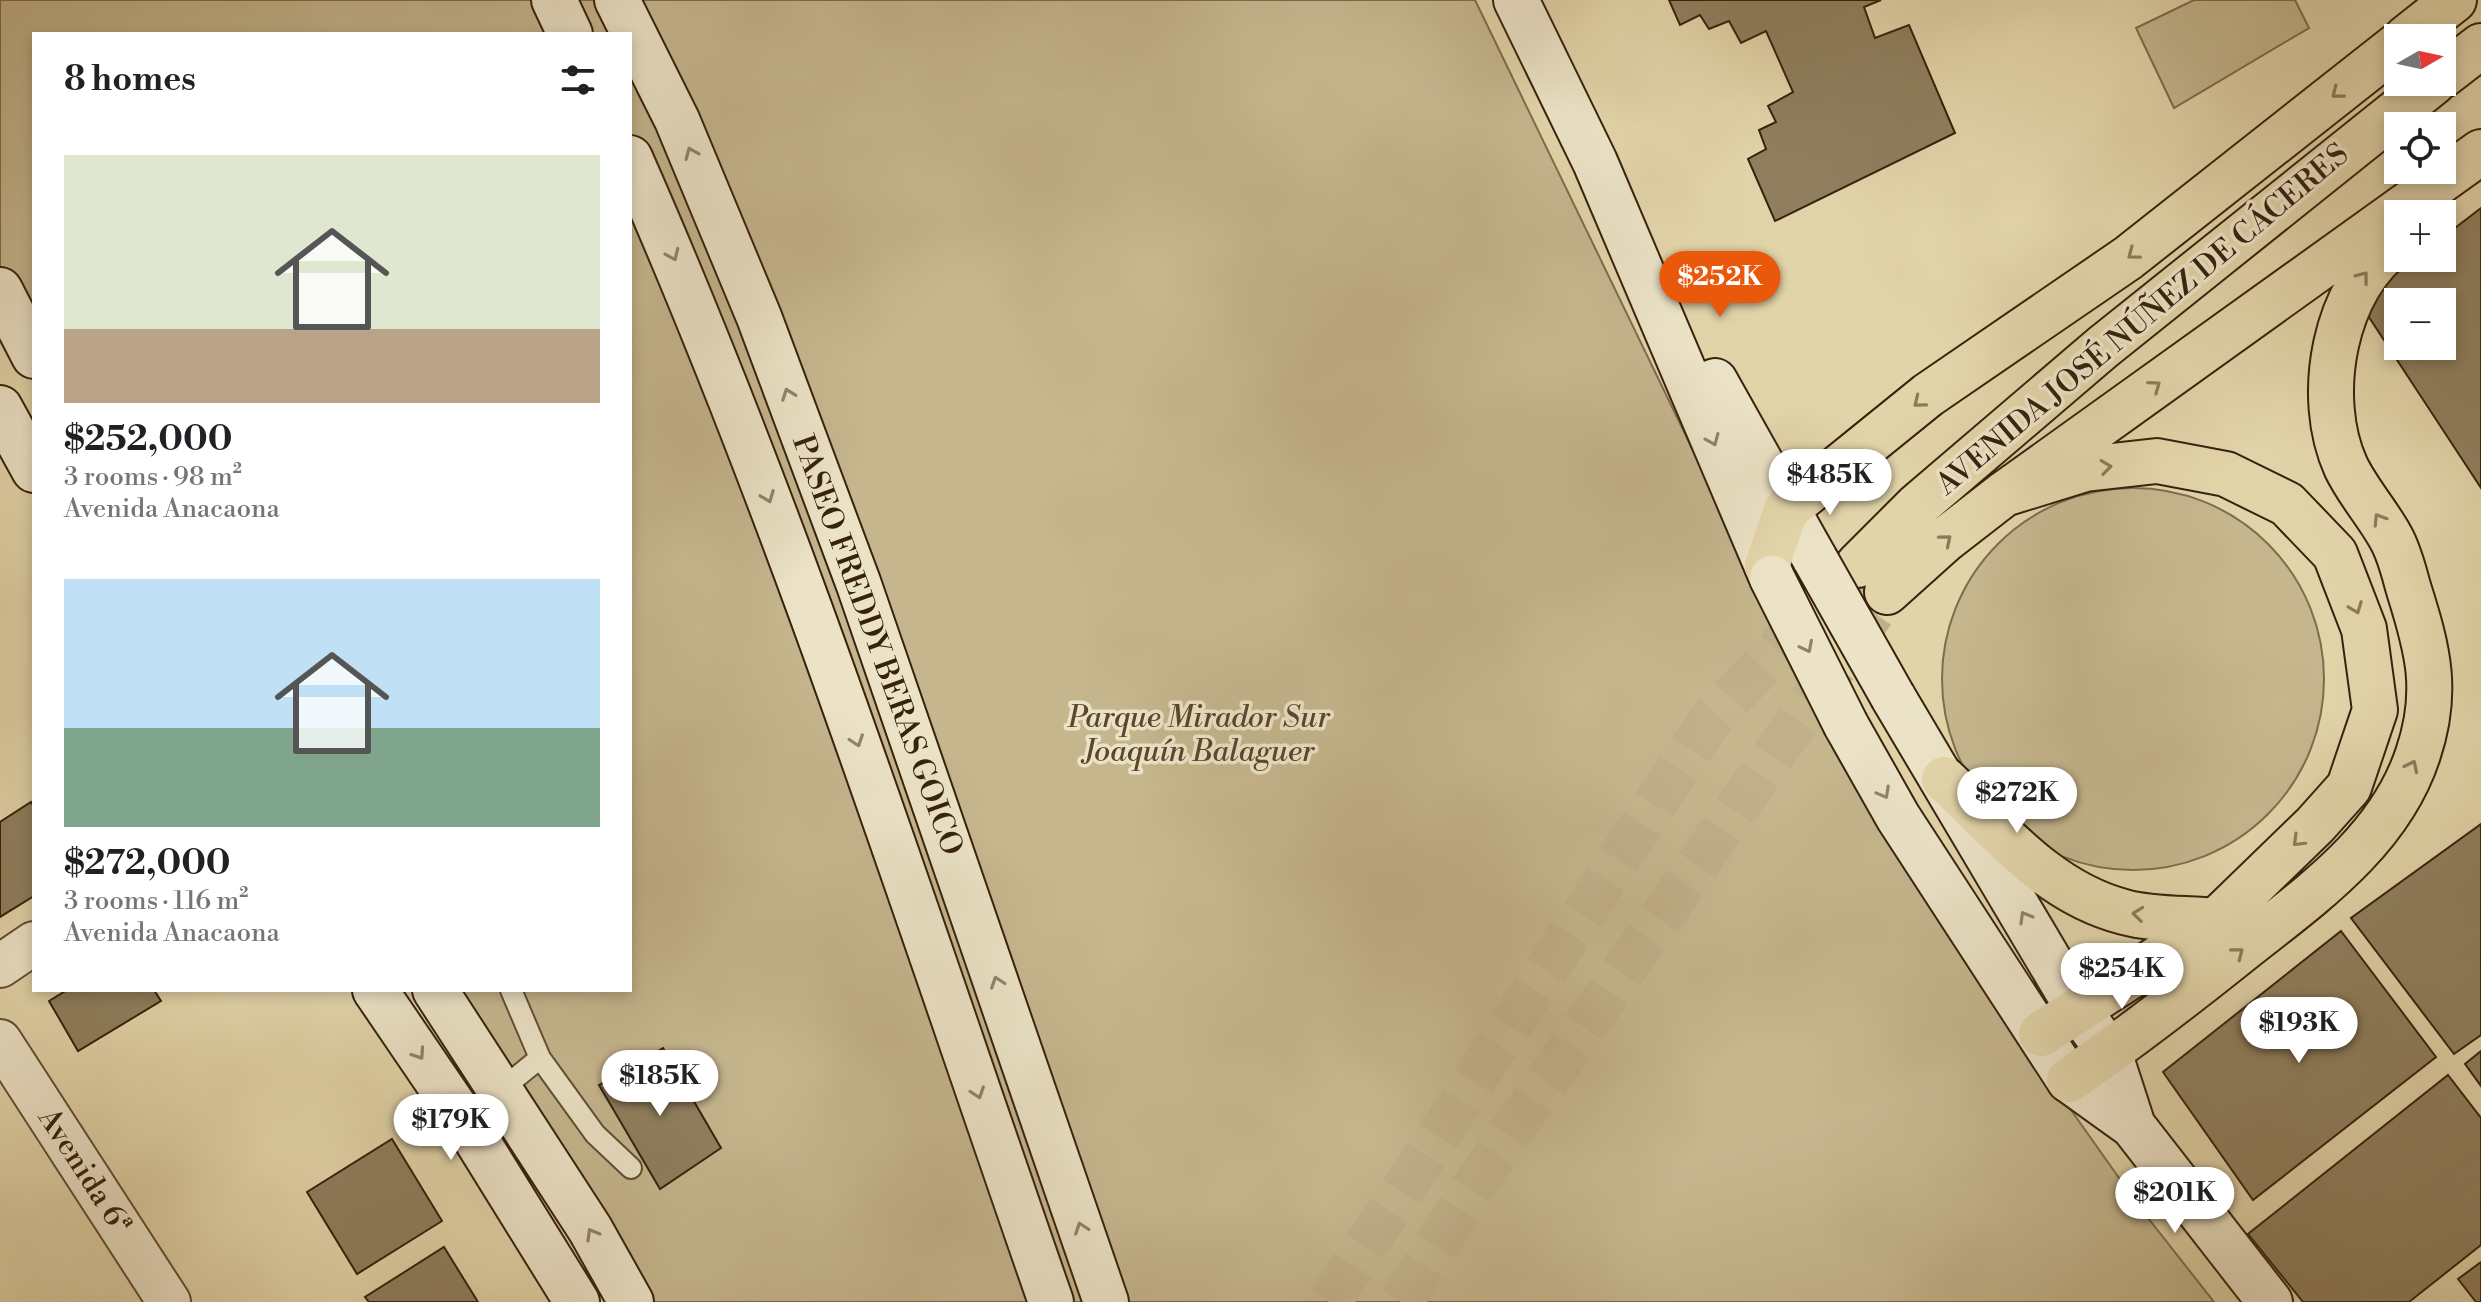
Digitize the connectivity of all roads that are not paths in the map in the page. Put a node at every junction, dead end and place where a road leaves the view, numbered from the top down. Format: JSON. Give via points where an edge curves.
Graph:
{"nodes":[{"id":1,"x":554,"y":0,"type":"edge"},
{"id":2,"x":617,"y":0,"type":"edge"},
{"id":3,"x":1516,"y":0,"type":"edge"},
{"id":4,"x":2454,"y":0,"type":"edge"},
{"id":5,"x":2424,"y":24,"type":"edge"},
{"id":6,"x":569,"y":32,"type":"edge"},
{"id":7,"x":2481,"y":46,"type":"edge"},
{"id":8,"x":2384,"y":56,"type":"edge"},
{"id":9,"x":2456,"y":65,"type":"edge"},
{"id":10,"x":2417,"y":96,"type":"edge"},
{"id":11,"x":2481,"y":152,"type":"edge"},
{"id":12,"x":1595,"y":162,"type":"junction"},
{"id":13,"x":632,"y":163,"type":"edge"},
{"id":14,"x":2481,"y":184,"type":"edge"},
{"id":15,"x":2456,"y":201,"type":"edge"},
{"id":16,"x":2384,"y":252,"type":"edge"},
{"id":17,"x":0,"y":290,"type":"edge"},
{"id":18,"x":32,"y":352,"type":"edge"},
{"id":19,"x":0,"y":408,"type":"edge"},
{"id":20,"x":32,"y":466,"type":"edge"},
{"id":21,"x":2004,"y":494,"type":"junction"},
{"id":22,"x":1786,"y":510,"type":"junction"},
{"id":23,"x":1770,"y":572,"type":"junction"},
{"id":24,"x":1944,"y":779,"type":"junction"},
{"id":25,"x":2216,"y":921,"type":"junction"},
{"id":26,"x":32,"y":944,"type":"edge"},
{"id":27,"x":0,"y":966,"type":"edge"},
{"id":28,"x":376,"y":992,"type":"edge"},
{"id":29,"x":436,"y":992,"type":"edge"},
{"id":30,"x":512,"y":992,"type":"edge"},
{"id":31,"x":2078,"y":1009,"type":"junction"},
{"id":32,"x":2041,"y":1034,"type":"junction"},
{"id":33,"x":0,"y":1041,"type":"edge"},
{"id":34,"x":2109,"y":1052,"type":"junction"},
{"id":35,"x":540,"y":1058,"type":"junction"},
{"id":36,"x":2069,"y":1080,"type":"junction"},
{"id":37,"x":501,"y":1090,"type":"junction"},
{"id":38,"x":464,"y":1120,"type":"junction"},
{"id":39,"x":2133,"y":1126,"type":"junction"},
{"id":40,"x":631,"y":1168,"type":"dead end"},
{"id":41,"x":169,"y":1302,"type":"edge"},
{"id":42,"x":577,"y":1302,"type":"edge"},
{"id":43,"x":631,"y":1302,"type":"edge"},
{"id":44,"x":1051,"y":1302,"type":"edge"},
{"id":45,"x":1106,"y":1302,"type":"edge"},
{"id":46,"x":2270,"y":1302,"type":"edge"}],
"edges":[{"from":1,"to":6,"type":"street"},
{"from":45,"to":2,"type":"street","name":"PASEO FREDDY BERAS GOICO","one_way":true,"via":[[859,585],[759,317],[677,120]]},
{"from":3,"to":12,"type":"street"},
{"from":4,"to":5,"type":"main road"},
{"from":7,"to":9,"type":"main road"},
{"from":8,"to":22,"type":"main road","one_way":true,"via":[[2128,258],[1928,395]]},
{"from":10,"to":21,"type":"main road","name":"AVENIDA JOSÉ NÚÑEZ DE CÁCERES","one_way":true,"via":[[2103,347],[1917,506],[1873,578]]},
{"from":21,"to":11,"type":"main road","name":"AVENIDA JOSÉ NÚÑEZ DE CÁCERES","one_way":true},
{"from":12,"to":22,"type":"street"},
{"from":12,"to":23,"type":"street","one_way":true},
{"from":13,"to":44,"type":"street","name":"PASEO FREDDY BERAS GOICO","one_way":true,"via":[[688,289],[779,523]]},
{"from":14,"to":15,"type":"main road"},
{"from":34,"to":16,"type":"main road","one_way":true,"via":[[2344,869],[2391,808],[2417,757],[2432,705],[2428,648],[2393,541],[2346,466],[2334,426],[2333,373],[2340,323],[2356,286]]},
{"from":17,"to":18,"type":"street"},
{"from":19,"to":20,"type":"street"},
{"from":21,"to":25,"type":"main road","one_way":true,"via":[[2085,469],[2157,461],[2226,474],[2287,504],[2335,554],[2364,629],[2375,710],[2349,787]]},
{"from":22,"to":23,"type":"main road"},
{"from":22,"to":24,"type":"street","bridge":true},
{"from":23,"to":32,"type":"street","one_way":true,"bridge":true,"via":[[1898,817]]},
{"from":25,"to":24,"type":"main road","one_way":true,"via":[[2126,913],[2081,897],[2041,872]]},
{"from":31,"to":24,"type":"street","one_way":true},
{"from":25,"to":31,"type":"main road"},
{"from":26,"to":27,"type":"street"},
{"from":28,"to":38,"type":"street","one_way":true},
{"from":29,"to":37,"type":"street"},
{"from":30,"to":35,"type":"lane"},
{"from":31,"to":32,"type":"main road"},
{"from":31,"to":34,"type":"street"},
{"from":32,"to":36,"type":"street"},
{"from":33,"to":41,"type":"street","name":"Avenida 6ª"},
{"from":34,"to":36,"type":"main road"},
{"from":34,"to":39,"type":"street"},
{"from":35,"to":37,"type":"lane"},
{"from":35,"to":40,"type":"lane","via":[[595,1134]]},
{"from":36,"to":39,"type":"street"},
{"from":37,"to":38,"type":"lane"},
{"from":43,"to":37,"type":"street","one_way":true},
{"from":38,"to":42,"type":"street"},
{"from":39,"to":46,"type":"street"}]}
